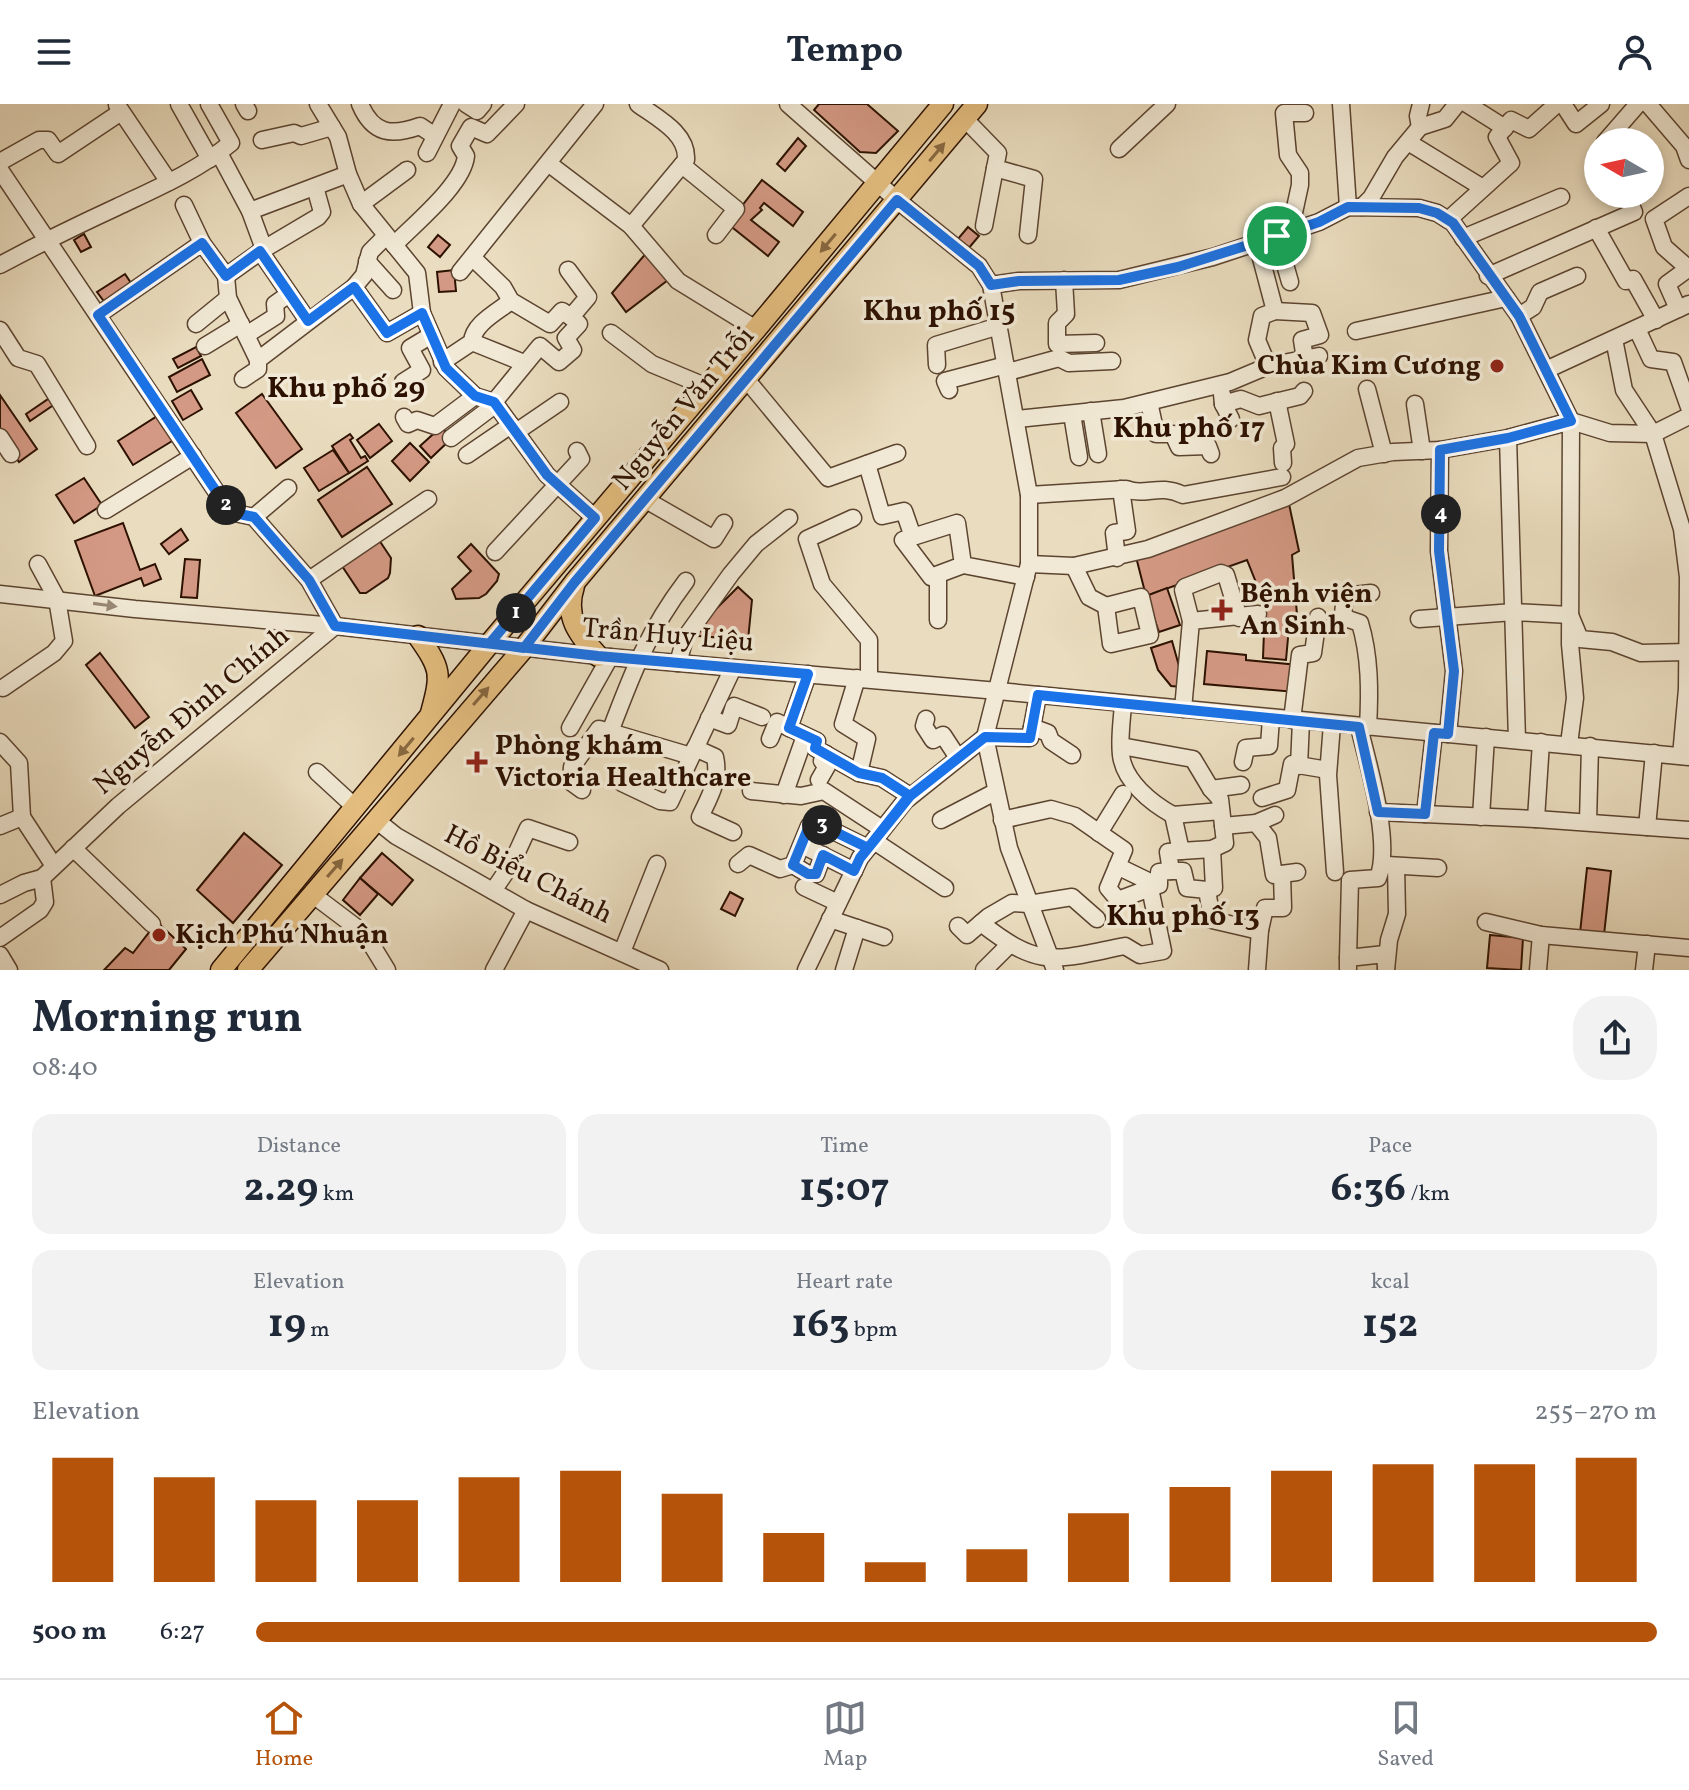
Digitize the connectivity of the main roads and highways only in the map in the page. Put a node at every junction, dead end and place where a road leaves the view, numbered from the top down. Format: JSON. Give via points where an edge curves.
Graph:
{"nodes":[{"id":1,"x":943,"y":104,"type":"edge"},
{"id":2,"x":971,"y":111,"type":"edge"},
{"id":3,"x":574,"y":583,"type":"junction"},
{"id":4,"x":418,"y":636,"type":"road end"},
{"id":5,"x":604,"y":657,"type":"road end"},
{"id":6,"x":430,"y":719,"type":"junction"},
{"id":7,"x":224,"y":969,"type":"edge"},
{"id":8,"x":248,"y":970,"type":"edge"}],
"edges":[{"from":1,"to":6,"type":"main road","name":"Nguyễn Văn Trỗi","one_way":true},
{"from":3,"to":2,"type":"main road","name":"Nguyễn Văn Trỗi","one_way":true},
{"from":3,"to":5,"type":"main road","via":[[569,600],[573,625]]},
{"from":8,"to":3,"type":"main road","name":"Nguyễn Văn Trỗi","one_way":true},
{"from":4,"to":6,"type":"main road","via":[[440,675]]},
{"from":6,"to":7,"type":"main road","name":"Nguyễn Văn Trỗi","one_way":true}]}
